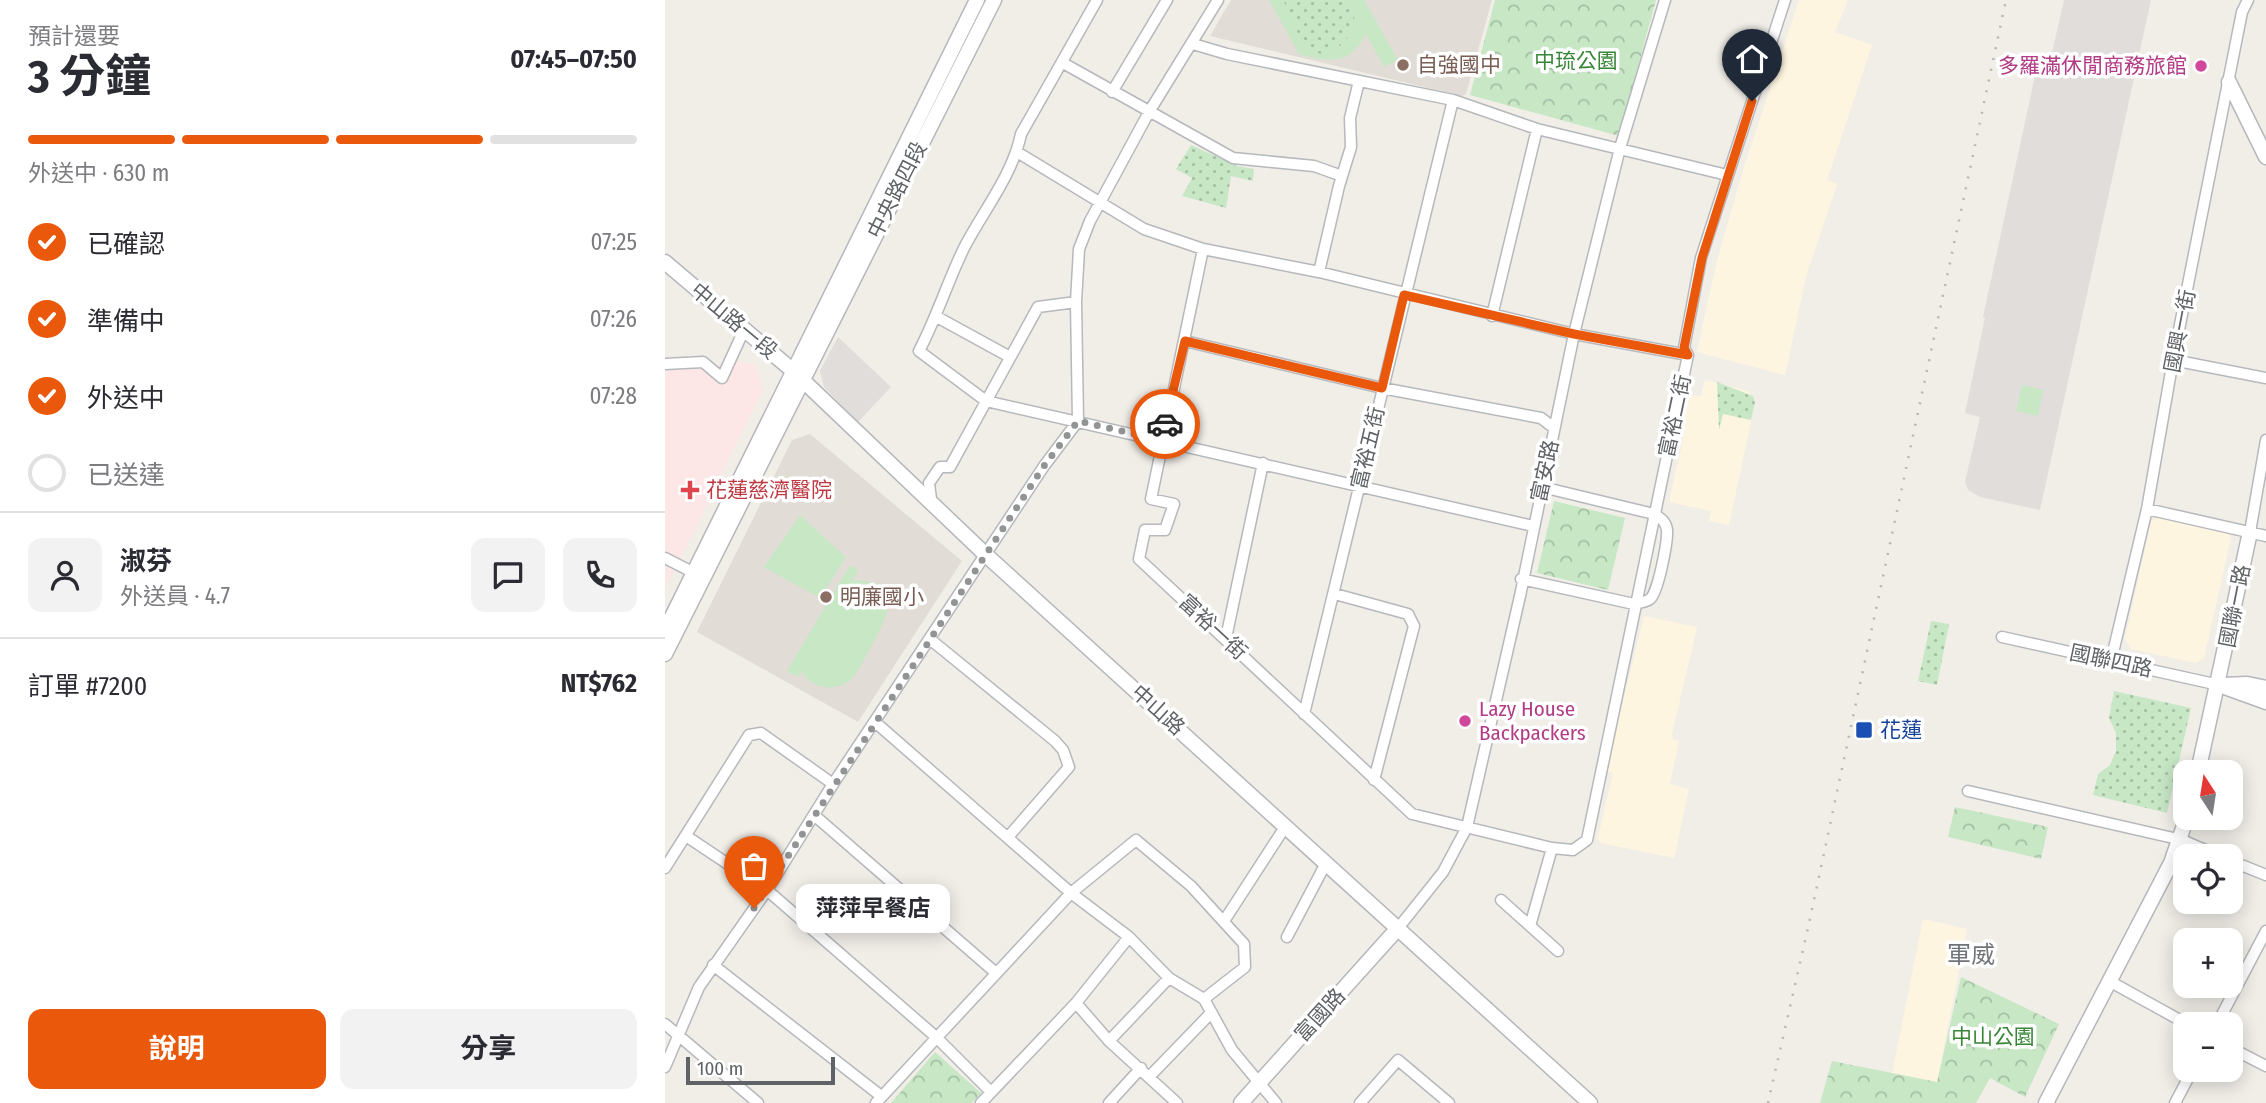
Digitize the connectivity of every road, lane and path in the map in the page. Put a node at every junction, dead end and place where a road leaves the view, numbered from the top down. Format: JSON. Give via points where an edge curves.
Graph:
{"nodes":[{"id":1,"x":977,"y":0,"type":"edge"},
{"id":2,"x":994,"y":0,"type":"edge"},
{"id":3,"x":1097,"y":0,"type":"edge"},
{"id":4,"x":1167,"y":0,"type":"edge"},
{"id":5,"x":1218,"y":0,"type":"edge"},
{"id":6,"x":1665,"y":0,"type":"edge"},
{"id":7,"x":1784,"y":0,"type":"edge"},
{"id":8,"x":2248,"y":0,"type":"edge"},
{"id":9,"x":1193,"y":44,"type":"junction"},
{"id":10,"x":1063,"y":63,"type":"junction"},
{"id":11,"x":1359,"y":81,"type":"junction"},
{"id":12,"x":2229,"y":82,"type":"junction"},
{"id":13,"x":1112,"y":92,"type":"junction"},
{"id":14,"x":1453,"y":100,"type":"junction"},
{"id":15,"x":1149,"y":112,"type":"junction"},
{"id":16,"x":1537,"y":129,"type":"junction"},
{"id":17,"x":1620,"y":148,"type":"junction"},
{"id":18,"x":1017,"y":152,"type":"junction"},
{"id":19,"x":2266,"y":157,"type":"edge"},
{"id":20,"x":1727,"y":175,"type":"junction"},
{"id":21,"x":1342,"y":176,"type":"junction"},
{"id":22,"x":1099,"y":204,"type":"junction"},
{"id":23,"x":1203,"y":249,"type":"junction"},
{"id":24,"x":665,"y":262,"type":"edge"},
{"id":25,"x":1319,"y":272,"type":"junction"},
{"id":26,"x":1404,"y":295,"type":"junction"},
{"id":27,"x":1076,"y":302,"type":"junction"},
{"id":28,"x":1492,"y":316,"type":"junction"},
{"id":29,"x":937,"y":317,"type":"junction"},
{"id":30,"x":744,"y":330,"type":"junction"},
{"id":31,"x":1574,"y":334,"type":"junction"},
{"id":32,"x":1185,"y":341,"type":"junction"},
{"id":33,"x":1688,"y":355,"type":"junction"},
{"id":34,"x":1010,"y":357,"type":"junction"},
{"id":35,"x":2173,"y":360,"type":"junction"},
{"id":36,"x":665,"y":364,"type":"edge"},
{"id":37,"x":792,"y":370,"type":"junction"},
{"id":38,"x":2266,"y":378,"type":"edge"},
{"id":39,"x":803,"y":381,"type":"junction"},
{"id":40,"x":1382,"y":388,"type":"junction"},
{"id":41,"x":986,"y":401,"type":"junction"},
{"id":42,"x":1078,"y":421,"type":"junction"},
{"id":43,"x":1554,"y":428,"type":"junction"},
{"id":44,"x":1161,"y":440,"type":"junction"},
{"id":45,"x":2266,"y":440,"type":"edge"},
{"id":46,"x":1263,"y":463,"type":"junction"},
{"id":47,"x":1542,"y":487,"type":"junction"},
{"id":48,"x":1360,"y":488,"type":"junction"},
{"id":49,"x":931,"y":499,"type":"junction"},
{"id":50,"x":2147,"y":509,"type":"junction"},
{"id":51,"x":1654,"y":514,"type":"junction"},
{"id":52,"x":1533,"y":526,"type":"junction"},
{"id":53,"x":2250,"y":532,"type":"junction"},
{"id":54,"x":2266,"y":536,"type":"edge"},
{"id":55,"x":986,"y":555,"type":"junction"},
{"id":56,"x":665,"y":558,"type":"edge"},
{"id":57,"x":699,"y":576,"type":"junction"},
{"id":58,"x":1521,"y":579,"type":"junction"},
{"id":59,"x":1335,"y":594,"type":"junction"},
{"id":60,"x":1634,"y":604,"type":"junction"},
{"id":61,"x":665,"y":631,"type":"edge"},
{"id":62,"x":2002,"y":637,"type":"dead end"},
{"id":63,"x":1226,"y":638,"type":"junction"},
{"id":64,"x":930,"y":640,"type":"junction"},
{"id":65,"x":665,"y":654,"type":"edge"},
{"id":66,"x":2111,"y":662,"type":"junction"},
{"id":67,"x":2219,"y":685,"type":"junction"},
{"id":68,"x":2266,"y":688,"type":"edge"},
{"id":69,"x":2266,"y":702,"type":"edge"},
{"id":70,"x":1304,"y":714,"type":"junction"},
{"id":71,"x":875,"y":722,"type":"junction"},
{"id":72,"x":2201,"y":760,"type":"edge"},
{"id":73,"x":1374,"y":780,"type":"junction"},
{"id":74,"x":833,"y":783,"type":"junction"},
{"id":75,"x":1968,"y":791,"type":"dead end"},
{"id":76,"x":814,"y":815,"type":"junction"},
{"id":77,"x":1286,"y":827,"type":"junction"},
{"id":78,"x":1467,"y":827,"type":"junction"},
{"id":79,"x":2184,"y":830,"type":"edge"},
{"id":80,"x":686,"y":836,"type":"junction"},
{"id":81,"x":1008,"y":837,"type":"junction"},
{"id":82,"x":1587,"y":840,"type":"joint"},
{"id":83,"x":2182,"y":840,"type":"junction"},
{"id":84,"x":2191,"y":844,"type":"edge"},
{"id":85,"x":1552,"y":848,"type":"junction"},
{"id":86,"x":1325,"y":865,"type":"junction"},
{"id":87,"x":2243,"y":866,"type":"edge"},
{"id":88,"x":665,"y":868,"type":"edge"},
{"id":89,"x":2266,"y":875,"type":"edge"},
{"id":90,"x":767,"y":890,"type":"junction"},
{"id":91,"x":1071,"y":892,"type":"junction"},
{"id":92,"x":1501,"y":900,"type":"dead end"},
{"id":93,"x":1224,"y":921,"type":"junction"},
{"id":94,"x":1530,"y":926,"type":"junction"},
{"id":95,"x":1399,"y":927,"type":"junction"},
{"id":96,"x":2266,"y":931,"type":"edge"},
{"id":97,"x":1129,"y":937,"type":"junction"},
{"id":98,"x":1287,"y":937,"type":"dead end"},
{"id":99,"x":1558,"y":951,"type":"dead end"},
{"id":100,"x":713,"y":965,"type":"junction"},
{"id":101,"x":996,"y":973,"type":"junction"},
{"id":102,"x":1169,"y":978,"type":"junction"},
{"id":103,"x":2111,"y":982,"type":"junction"},
{"id":104,"x":1204,"y":999,"type":"junction"},
{"id":105,"x":1076,"y":1003,"type":"junction"},
{"id":106,"x":2223,"y":1012,"type":"edge"},
{"id":107,"x":1210,"y":1014,"type":"junction"},
{"id":108,"x":2173,"y":1016,"type":"edge"},
{"id":109,"x":665,"y":1024,"type":"edge"},
{"id":110,"x":677,"y":1034,"type":"junction"},
{"id":111,"x":936,"y":1037,"type":"junction"},
{"id":112,"x":1109,"y":1041,"type":"junction"},
{"id":113,"x":2243,"y":1054,"type":"edge"},
{"id":114,"x":2266,"y":1066,"type":"edge"},
{"id":115,"x":665,"y":1067,"type":"edge"},
{"id":116,"x":1141,"y":1068,"type":"junction"},
{"id":117,"x":1149,"y":1077,"type":"junction"},
{"id":118,"x":1260,"y":1081,"type":"junction"},
{"id":119,"x":2186,"y":1082,"type":"edge"},
{"id":120,"x":990,"y":1091,"type":"junction"},
{"id":121,"x":878,"y":1100,"type":"edge"},
{"id":122,"x":758,"y":1103,"type":"edge"},
{"id":123,"x":981,"y":1103,"type":"edge"},
{"id":124,"x":1109,"y":1103,"type":"edge"},
{"id":125,"x":1177,"y":1103,"type":"edge"},
{"id":126,"x":1241,"y":1103,"type":"edge"},
{"id":127,"x":1276,"y":1103,"type":"edge"},
{"id":128,"x":1360,"y":1103,"type":"edge"},
{"id":129,"x":1449,"y":1103,"type":"edge"},
{"id":130,"x":1590,"y":1103,"type":"edge"},
{"id":131,"x":2046,"y":1103,"type":"edge"},
{"id":132,"x":2175,"y":1103,"type":"edge"}],
"edges":[{"from":1,"to":37,"type":"street","name":"中央路四段"},
{"from":2,"to":39,"type":"street","name":"中央路四段"},
{"from":3,"to":10,"type":"street"},
{"from":4,"to":13,"type":"street"},
{"from":5,"to":9,"type":"street"},
{"from":6,"to":17,"type":"street","name":"富安路"},
{"from":7,"to":20,"type":"street","name":"富裕二街"},
{"from":8,"to":12,"type":"street","name":"國興一街"},
{"from":9,"to":11,"type":"street"},
{"from":9,"to":15,"type":"street"},
{"from":10,"to":13,"type":"street"},
{"from":10,"to":18,"type":"street","via":[[1021,134]]},
{"from":11,"to":14,"type":"street"},
{"from":11,"to":21,"type":"street","via":[[1350,118],[1351,147]]},
{"from":12,"to":19,"type":"street"},
{"from":12,"to":35,"type":"street","name":"國興一街"},
{"from":13,"to":15,"type":"street"},
{"from":14,"to":16,"type":"street"},
{"from":14,"to":26,"type":"street","name":"富裕五街"},
{"from":15,"to":21,"type":"street","via":[[1233,158],[1314,166]]},
{"from":15,"to":22,"type":"street"},
{"from":16,"to":17,"type":"street"},
{"from":16,"to":28,"type":"street"},
{"from":17,"to":20,"type":"street"},
{"from":17,"to":31,"type":"street","name":"富安路"},
{"from":18,"to":22,"type":"street"},
{"from":18,"to":29,"type":"street","via":[[964,249]]},
{"from":20,"to":33,"type":"street","name":"富裕二街","via":[[1702,258],[1684,348]]},
{"from":21,"to":25,"type":"street"},
{"from":22,"to":23,"type":"street","via":[[1144,229]]},
{"from":22,"to":27,"type":"street","via":[[1079,249]]},
{"from":23,"to":25,"type":"street"},
{"from":23,"to":32,"type":"street","name":"富裕一街"},
{"from":24,"to":30,"type":"street","name":"中山路一段"},
{"from":25,"to":26,"type":"street"},
{"from":26,"to":28,"type":"street"},
{"from":26,"to":40,"type":"street","name":"富裕五街"},
{"from":27,"to":34,"type":"street","via":[[1038,307]]},
{"from":27,"to":42,"type":"street"},
{"from":28,"to":31,"type":"street"},
{"from":29,"to":34,"type":"street"},
{"from":29,"to":41,"type":"street","via":[[919,351]]},
{"from":30,"to":36,"type":"street","via":[[722,378],[703,362]]},
{"from":30,"to":37,"type":"street","name":"中山路一段"},
{"from":31,"to":33,"type":"street"},
{"from":31,"to":43,"type":"street","name":"富安路"},
{"from":32,"to":40,"type":"street"},
{"from":32,"to":44,"type":"street","name":"富裕一街"},
{"from":33,"to":51,"type":"street","name":"富裕二街"},
{"from":34,"to":41,"type":"street"},
{"from":35,"to":38,"type":"street"},
{"from":35,"to":50,"type":"street","name":"國興一街"},
{"from":37,"to":39,"type":"street","name":"中山路一段"},
{"from":37,"to":57,"type":"street","name":"中央路四段"},
{"from":39,"to":49,"type":"street","name":"中山路"},
{"from":39,"to":57,"type":"street","name":"中央路四段"},
{"from":40,"to":43,"type":"street","via":[[1541,418]]},
{"from":40,"to":48,"type":"street","name":"富裕五街"},
{"from":41,"to":42,"type":"street"},
{"from":41,"to":49,"type":"street","via":[[950,467],[940,467],[929,483]]},
{"from":42,"to":44,"type":"street"},
{"from":42,"to":55,"type":"street"},
{"from":43,"to":47,"type":"street","name":"富安路"},
{"from":44,"to":46,"type":"street"},
{"from":44,"to":63,"type":"street","name":"富裕一街","via":[[1151,499],[1174,504],[1165,530],[1145,530],[1139,559]]},
{"from":45,"to":53,"type":"street","name":"國聯一路"},
{"from":46,"to":48,"type":"street"},
{"from":46,"to":63,"type":"street"},
{"from":47,"to":51,"type":"street"},
{"from":47,"to":52,"type":"street","name":"富安路"},
{"from":48,"to":52,"type":"street"},
{"from":48,"to":59,"type":"street","name":"富裕五街","via":[[1342,546]]},
{"from":49,"to":55,"type":"street","name":"中山路"},
{"from":50,"to":53,"type":"street"},
{"from":50,"to":66,"type":"street","name":"國興一街"},
{"from":51,"to":60,"type":"street","name":"富裕二街"},
{"from":51,"to":60,"type":"street","via":[[1664,520],[1667,531],[1662,564],[1655,592]]},
{"from":52,"to":58,"type":"street","name":"富安路"},
{"from":53,"to":54,"type":"street"},
{"from":53,"to":67,"type":"street","name":"國聯一路"},
{"from":55,"to":64,"type":"street"},
{"from":55,"to":77,"type":"street","name":"中山路"},
{"from":56,"to":57,"type":"street"},
{"from":57,"to":61,"type":"street"},
{"from":57,"to":65,"type":"street"},
{"from":58,"to":60,"type":"street"},
{"from":58,"to":78,"type":"street","name":"富安路"},
{"from":59,"to":70,"type":"street","name":"富裕五街"},
{"from":59,"to":73,"type":"street","via":[[1409,614],[1414,626]]},
{"from":60,"to":82,"type":"street","name":"富裕二街"},
{"from":62,"to":66,"type":"street","name":"國聯四路"},
{"from":63,"to":70,"type":"street","name":"富裕一街"},
{"from":64,"to":71,"type":"street"},
{"from":64,"to":81,"type":"street","via":[[1055,741],[1067,758],[1069,767],[1061,780]]},
{"from":66,"to":67,"type":"street","name":"國聯四路"},
{"from":67,"to":68,"type":"street","name":"國聯四路"},
{"from":67,"to":69,"type":"street","name":"國聯四路"},
{"from":67,"to":72,"type":"street","name":"國聯一路"},
{"from":70,"to":73,"type":"street","name":"富裕一街"},
{"from":71,"to":74,"type":"street"},
{"from":71,"to":81,"type":"street"},
{"from":73,"to":78,"type":"street","name":"富裕一街","via":[[1412,814]]},
{"from":74,"to":76,"type":"street"},
{"from":74,"to":80,"type":"street","via":[[761,733],[749,735]]},
{"from":75,"to":83,"type":"street"},
{"from":76,"to":90,"type":"street"},
{"from":76,"to":101,"type":"street"},
{"from":77,"to":86,"type":"street","name":"中山路"},
{"from":77,"to":93,"type":"street"},
{"from":78,"to":85,"type":"street","name":"富裕一街"},
{"from":78,"to":95,"type":"street","name":"富安路","via":[[1447,866]]},
{"from":79,"to":83,"type":"street"},
{"from":80,"to":88,"type":"street"},
{"from":80,"to":90,"type":"street"},
{"from":81,"to":91,"type":"street"},
{"from":82,"to":85,"type":"street","name":"富裕一街","via":[[1573,849]]},
{"from":83,"to":84,"type":"street"},
{"from":83,"to":103,"type":"street"},
{"from":85,"to":94,"type":"street"},
{"from":86,"to":95,"type":"street","name":"中山路"},
{"from":86,"to":98,"type":"street"},
{"from":87,"to":89,"type":"street"},
{"from":90,"to":100,"type":"street"},
{"from":90,"to":111,"type":"street"},
{"from":91,"to":93,"type":"street","via":[[1136,840]]},
{"from":91,"to":97,"type":"street"},
{"from":91,"to":101,"type":"street"},
{"from":92,"to":94,"type":"street"},
{"from":93,"to":104,"type":"street","via":[[1244,944],[1245,967]]},
{"from":94,"to":99,"type":"street"},
{"from":95,"to":118,"type":"street","name":"富國路"},
{"from":95,"to":130,"type":"street","name":"中山路"},
{"from":96,"to":106,"type":"street"},
{"from":97,"to":102,"type":"street"},
{"from":97,"to":105,"type":"street"},
{"from":100,"to":110,"type":"street"},
{"from":100,"to":121,"type":"street"},
{"from":101,"to":111,"type":"street"},
{"from":102,"to":104,"type":"street"},
{"from":102,"to":112,"type":"street"},
{"from":103,"to":108,"type":"street"},
{"from":103,"to":131,"type":"street"},
{"from":104,"to":107,"type":"street"},
{"from":105,"to":112,"type":"street"},
{"from":105,"to":120,"type":"street"},
{"from":107,"to":117,"type":"street"},
{"from":107,"to":118,"type":"street","via":[[1232,1050]]},
{"from":109,"to":110,"type":"street"},
{"from":110,"to":115,"type":"street"},
{"from":110,"to":122,"type":"street"},
{"from":111,"to":120,"type":"street"},
{"from":111,"to":121,"type":"street"},
{"from":112,"to":116,"type":"street"},
{"from":113,"to":114,"type":"street"},
{"from":116,"to":117,"type":"street"},
{"from":116,"to":124,"type":"street"},
{"from":117,"to":125,"type":"street"},
{"from":118,"to":126,"type":"street","name":"富國路"},
{"from":118,"to":127,"type":"street"},
{"from":119,"to":132,"type":"street"},
{"from":120,"to":123,"type":"street"},
{"from":128,"to":129,"type":"street","via":[[1398,1059]]}]}
